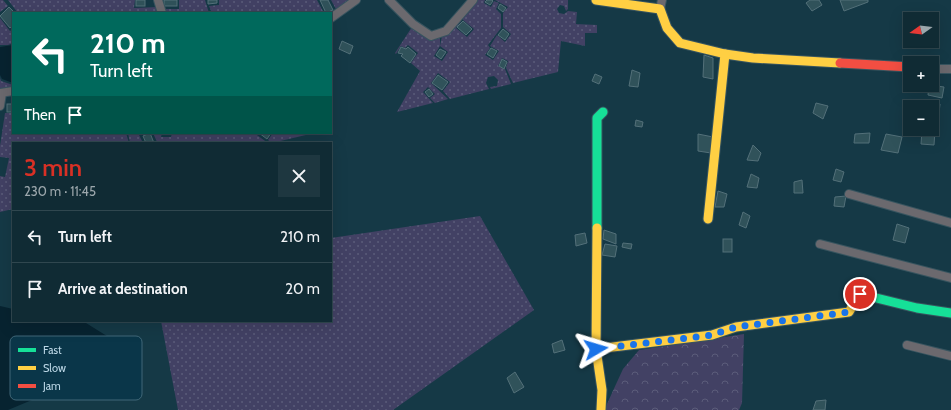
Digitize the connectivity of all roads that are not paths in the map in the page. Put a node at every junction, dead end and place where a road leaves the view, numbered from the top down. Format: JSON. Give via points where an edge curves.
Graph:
{"nodes":[{"id":1,"x":158,"y":0,"type":"edge"},
{"id":2,"x":356,"y":0,"type":"edge"},
{"id":3,"x":389,"y":0,"type":"edge"},
{"id":4,"x":473,"y":0,"type":"edge"},
{"id":5,"x":596,"y":0,"type":"edge"},
{"id":6,"x":661,"y":4,"type":"edge"},
{"id":7,"x":162,"y":12,"type":"edge"},
{"id":8,"x":332,"y":17,"type":"edge"},
{"id":9,"x":724,"y":54,"type":"junction"},
{"id":10,"x":903,"y":67,"type":"edge"},
{"id":11,"x":939,"y":68,"type":"edge"},
{"id":12,"x":951,"y":69,"type":"edge"},
{"id":13,"x":12,"y":91,"type":"edge"},
{"id":14,"x":1,"y":93,"type":"edge"},
{"id":15,"x":0,"y":106,"type":"edge"},
{"id":16,"x":603,"y":112,"type":"dead end"},
{"id":17,"x":849,"y":194,"type":"dead end"},
{"id":18,"x":708,"y":219,"type":"dead end"},
{"id":19,"x":951,"y":223,"type":"edge"},
{"id":20,"x":820,"y":244,"type":"dead end"},
{"id":21,"x":951,"y":278,"type":"edge"},
{"id":22,"x":951,"y":313,"type":"edge"},
{"id":23,"x":907,"y":346,"type":"dead end"},
{"id":24,"x":596,"y":349,"type":"junction"},
{"id":25,"x":951,"y":356,"type":"edge"},
{"id":26,"x":601,"y":410,"type":"edge"}],
"edges":[{"from":1,"to":7,"type":"street"},
{"from":2,"to":8,"type":"street"},
{"from":3,"to":4,"type":"street","via":[[431,36],[446,30]]},
{"from":5,"to":6,"type":"street"},
{"from":6,"to":9,"type":"street","via":[[667,28],[680,44]]},
{"from":9,"to":10,"type":"street"},
{"from":9,"to":18,"type":"street"},
{"from":11,"to":12,"type":"street"},
{"from":13,"to":14,"type":"street"},
{"from":14,"to":15,"type":"street"},
{"from":16,"to":24,"type":"street","via":[[596,118]]},
{"from":17,"to":19,"type":"street"},
{"from":20,"to":21,"type":"street"},
{"from":22,"to":24,"type":"street","via":[[917,308],[860,294],[849,312],[736,327],[712,335]]},
{"from":23,"to":25,"type":"street"},
{"from":24,"to":26,"type":"street","via":[[602,390]]}]}
